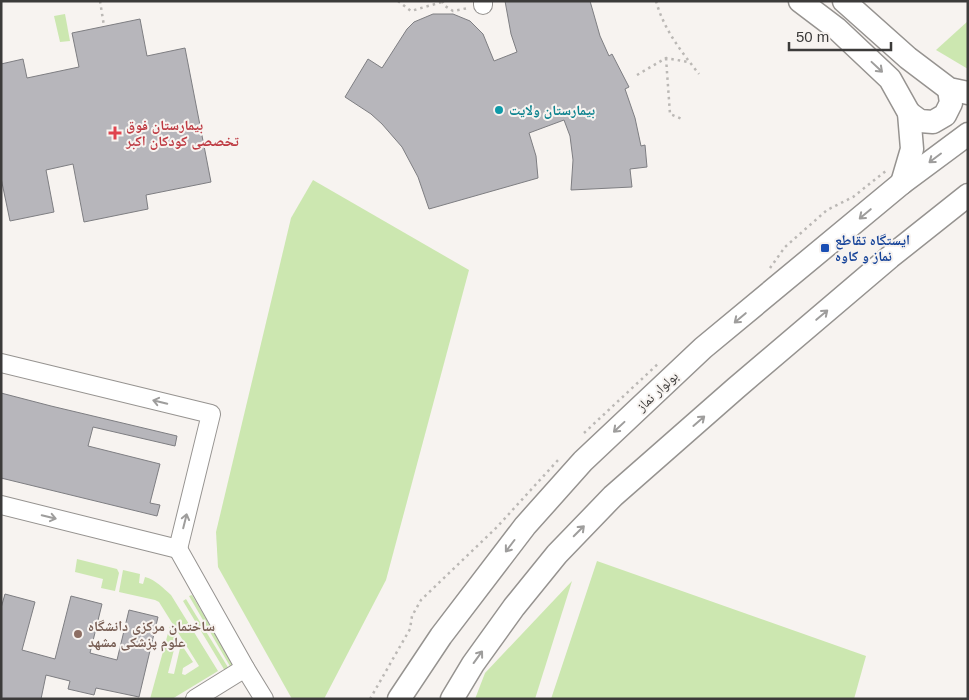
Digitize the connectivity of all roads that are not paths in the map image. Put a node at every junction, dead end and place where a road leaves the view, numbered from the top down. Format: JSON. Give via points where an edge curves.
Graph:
{"nodes":[{"id":1,"x":800,"y":1,"type":"edge"},
{"id":2,"x":844,"y":1,"type":"edge"},
{"id":3,"x":958,"y":91,"type":"edge"},
{"id":4,"x":909,"y":113,"type":"junction"},
{"id":5,"x":968,"y":134,"type":"edge"},
{"id":6,"x":898,"y":174,"type":"junction"},
{"id":7,"x":968,"y":195,"type":"edge"},
{"id":8,"x":1,"y":363,"type":"edge"},
{"id":9,"x":1,"y":505,"type":"edge"},
{"id":10,"x":178,"y":549,"type":"junction"},
{"id":11,"x":245,"y":668,"type":"junction"},
{"id":12,"x":195,"y":699,"type":"edge"},
{"id":13,"x":264,"y":699,"type":"edge"},
{"id":14,"x":399,"y":699,"type":"edge"},
{"id":15,"x":452,"y":699,"type":"edge"}],
"edges":[{"from":1,"to":4,"type":"main road","one_way":true,"via":[[837,29],[890,79]]},
{"from":2,"to":3,"type":"main road","via":[[908,58]]},
{"from":3,"to":4,"type":"main road","via":[[945,115],[933,122],[920,121]]},
{"from":4,"to":6,"type":"main road","via":[[912,148]]},
{"from":5,"to":6,"type":"main road","name":"بولوار نماز","one_way":true},
{"from":6,"to":14,"type":"main road","name":"بولوار نماز","one_way":true,"via":[[703,348],[583,461],[525,526],[441,636]]},
{"from":15,"to":7,"type":"main road","one_way":true,"via":[[473,664],[526,592],[557,554],[613,496],[890,257]]},
{"from":10,"to":8,"type":"lane","one_way":true,"via":[[211,414]]},
{"from":9,"to":10,"type":"lane","one_way":true},
{"from":10,"to":11,"type":"lane"},
{"from":11,"to":12,"type":"lane"},
{"from":11,"to":13,"type":"lane"}]}
